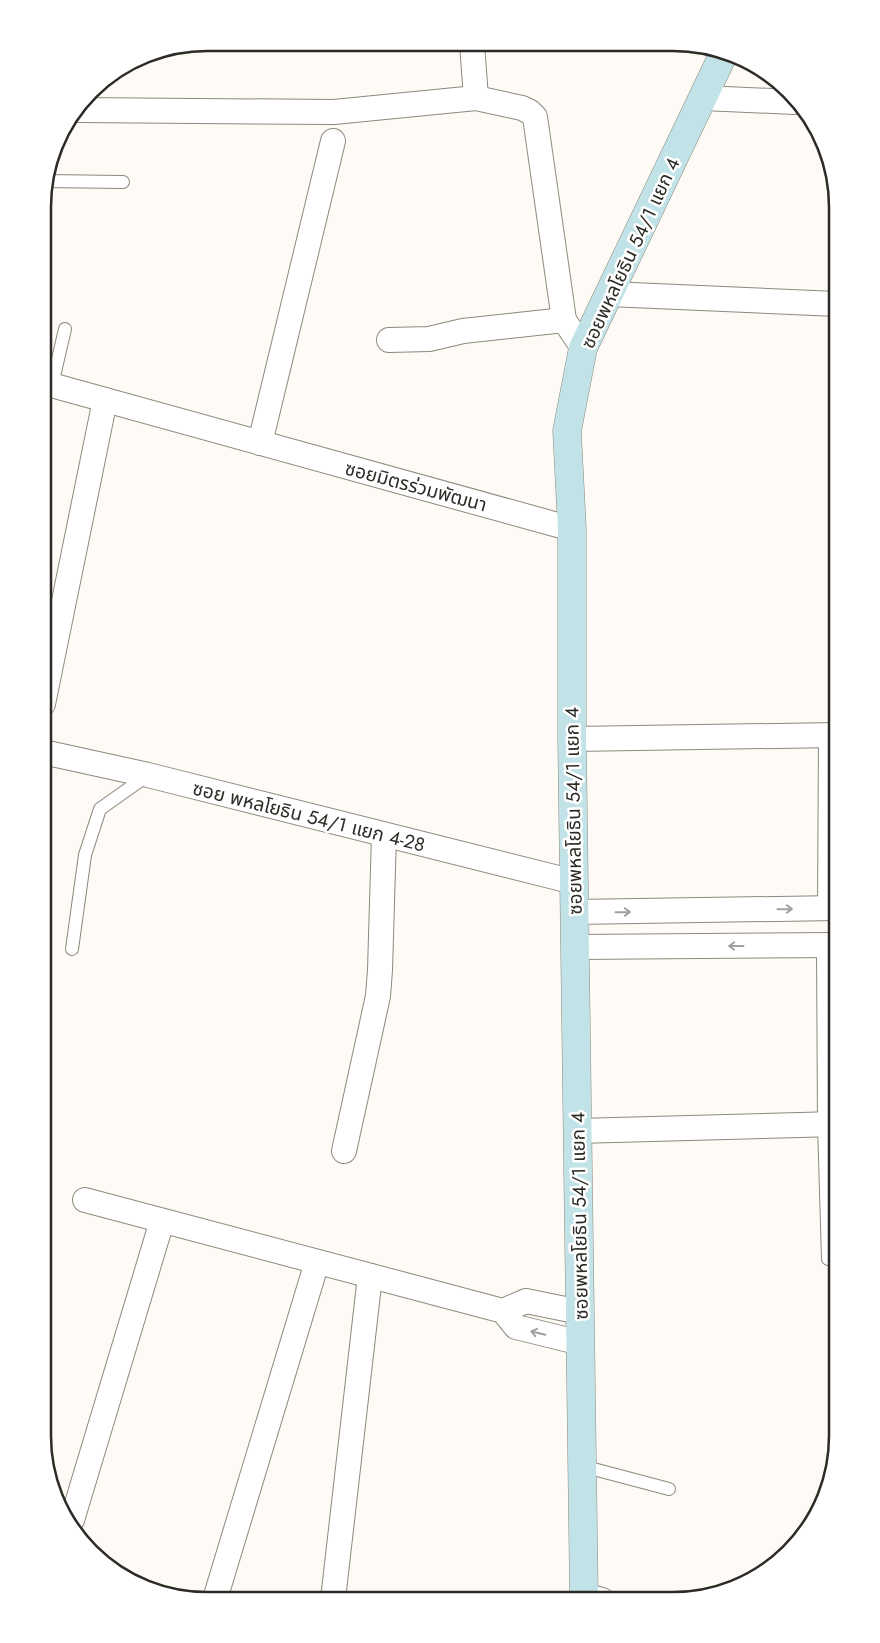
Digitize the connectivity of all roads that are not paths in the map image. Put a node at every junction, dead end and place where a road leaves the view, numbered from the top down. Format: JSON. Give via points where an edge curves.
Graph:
{"nodes":[{"id":1,"x":473,"y":51,"type":"edge"},
{"id":2,"x":721,"y":59,"type":"edge"},
{"id":3,"x":476,"y":98,"type":"junction"},
{"id":4,"x":702,"y":98,"type":"junction"},
{"id":5,"x":788,"y":102,"type":"edge"},
{"id":6,"x":85,"y":110,"type":"edge"},
{"id":7,"x":333,"y":141,"type":"dead end"},
{"id":8,"x":54,"y":181,"type":"edge"},
{"id":9,"x":123,"y":182,"type":"dead end"},
{"id":10,"x":609,"y":294,"type":"junction"},
{"id":11,"x":829,"y":304,"type":"edge"},
{"id":12,"x":564,"y":320,"type":"junction"},
{"id":13,"x":65,"y":330,"type":"dead end"},
{"id":14,"x":389,"y":340,"type":"dead end"},
{"id":15,"x":583,"y":348,"type":"junction"},
{"id":16,"x":51,"y":374,"type":"edge"},
{"id":17,"x":51,"y":385,"type":"edge"},
{"id":18,"x":105,"y":400,"type":"junction"},
{"id":19,"x":260,"y":442,"type":"junction"},
{"id":20,"x":572,"y":529,"type":"junction"},
{"id":21,"x":51,"y":665,"type":"edge"},
{"id":22,"x":829,"y":735,"type":"edge"},
{"id":23,"x":572,"y":739,"type":"junction"},
{"id":24,"x":51,"y":754,"type":"edge"},
{"id":25,"x":148,"y":775,"type":"junction"},
{"id":26,"x":384,"y":835,"type":"junction"},
{"id":27,"x":574,"y":882,"type":"junction"},
{"id":28,"x":828,"y":908,"type":"edge"},
{"id":29,"x":653,"y":911,"type":"junction"},
{"id":30,"x":574,"y":912,"type":"junction"},
{"id":31,"x":828,"y":945,"type":"edge"},
{"id":32,"x":653,"y":946,"type":"junction"},
{"id":33,"x":575,"y":947,"type":"junction"},
{"id":34,"x":72,"y":949,"type":"dead end"},
{"id":35,"x":828,"y":1124,"type":"edge"},
{"id":36,"x":577,"y":1131,"type":"junction"},
{"id":37,"x":344,"y":1151,"type":"dead end"},
{"id":38,"x":85,"y":1200,"type":"dead end"},
{"id":39,"x":162,"y":1221,"type":"junction"},
{"id":40,"x":828,"y":1248,"type":"edge"},
{"id":41,"x":828,"y":1259,"type":"dead end"},
{"id":42,"x":318,"y":1262,"type":"junction"},
{"id":43,"x":370,"y":1276,"type":"junction"},
{"id":44,"x":502,"y":1311,"type":"junction"},
{"id":45,"x":580,"y":1312,"type":"junction"},
{"id":46,"x":581,"y":1343,"type":"junction"},
{"id":47,"x":582,"y":1466,"type":"junction"},
{"id":48,"x":669,"y":1489,"type":"dead end"},
{"id":49,"x":73,"y":1516,"type":"edge"},
{"id":50,"x":217,"y":1592,"type":"edge"},
{"id":51,"x":334,"y":1592,"type":"edge"},
{"id":52,"x":590,"y":1592,"type":"edge"}],
"edges":[{"from":1,"to":3,"type":"street"},
{"from":2,"to":4,"type":"street","name":"ซอยพหลโยธิน 54/1 แยก 4"},
{"from":3,"to":6,"type":"street","via":[[334,112]]},
{"from":3,"to":12,"type":"street","via":[[522,108],[535,117]]},
{"from":4,"to":5,"type":"street"},
{"from":4,"to":10,"type":"street","name":"ซอยพหลโยธิน 54/1 แยก 4"},
{"from":7,"to":19,"type":"street"},
{"from":8,"to":9,"type":"lane"},
{"from":10,"to":11,"type":"street"},
{"from":10,"to":15,"type":"street","name":"ซอยพหลโยธิน 54/1 แยก 4"},
{"from":12,"to":14,"type":"street","via":[[463,331],[429,339]]},
{"from":12,"to":15,"type":"street"},
{"from":13,"to":16,"type":"lane"},
{"from":15,"to":20,"type":"street","name":"ซอยพหลโยธิน 54/1 แยก 4","via":[[568,431]]},
{"from":17,"to":18,"type":"street","name":"ซอยมิตรร่วมพัฒนา"},
{"from":18,"to":19,"type":"street","name":"ซอยมิตรร่วมพัฒนา"},
{"from":18,"to":21,"type":"street"},
{"from":19,"to":20,"type":"street","name":"ซอยมิตรร่วมพัฒนา"},
{"from":20,"to":23,"type":"street","name":"ซอยพหลโยธิน 54/1 แยก 4"},
{"from":22,"to":23,"type":"street"},
{"from":23,"to":27,"type":"street","name":"ซอยพหลโยธิน 54/1 แยก 4"},
{"from":24,"to":25,"type":"street","name":"ซอย พหลโยธิน 54/1 แยก 4-28"},
{"from":25,"to":26,"type":"street","name":"ซอย พหลโยธิน 54/1 แยก 4-28"},
{"from":25,"to":34,"type":"lane","via":[[100,809],[85,856]]},
{"from":26,"to":27,"type":"street","name":"ซอย พหลโยธิน 54/1 แยก 4-28"},
{"from":26,"to":37,"type":"street","via":[[378,996]]},
{"from":27,"to":30,"type":"street","name":"ซอยพหลโยธิน 54/1 แยก 4"},
{"from":29,"to":28,"type":"street","one_way":true},
{"from":30,"to":29,"type":"street","one_way":true},
{"from":29,"to":32,"type":"street"},
{"from":30,"to":33,"type":"street","name":"ซอยพหลโยธิน 54/1 แยก 4"},
{"from":31,"to":32,"type":"street","one_way":true},
{"from":32,"to":33,"type":"street"},
{"from":33,"to":36,"type":"street","name":"ซอยพหลโยธิน 54/1 แยก 4"},
{"from":35,"to":36,"type":"street"},
{"from":36,"to":45,"type":"street","name":"ซอยพหลโยธิน 54/1 แยก 4"},
{"from":38,"to":39,"type":"street"},
{"from":39,"to":42,"type":"street"},
{"from":39,"to":49,"type":"street"},
{"from":40,"to":41,"type":"lane"},
{"from":42,"to":43,"type":"street"},
{"from":42,"to":50,"type":"street"},
{"from":43,"to":44,"type":"street"},
{"from":43,"to":51,"type":"street"},
{"from":44,"to":45,"type":"street","via":[[526,1301]]},
{"from":46,"to":44,"type":"street","one_way":true,"via":[[516,1327]]},
{"from":45,"to":46,"type":"street","name":"ซอยพหลโยธิน 54/1 แยก 4"},
{"from":46,"to":47,"type":"street","name":"ซอยพหลโยธิน 54/1 แยก 4"},
{"from":47,"to":48,"type":"lane"},
{"from":47,"to":52,"type":"street","name":"ซอยพหลโยธิน 54/1 แยก 4"}]}
